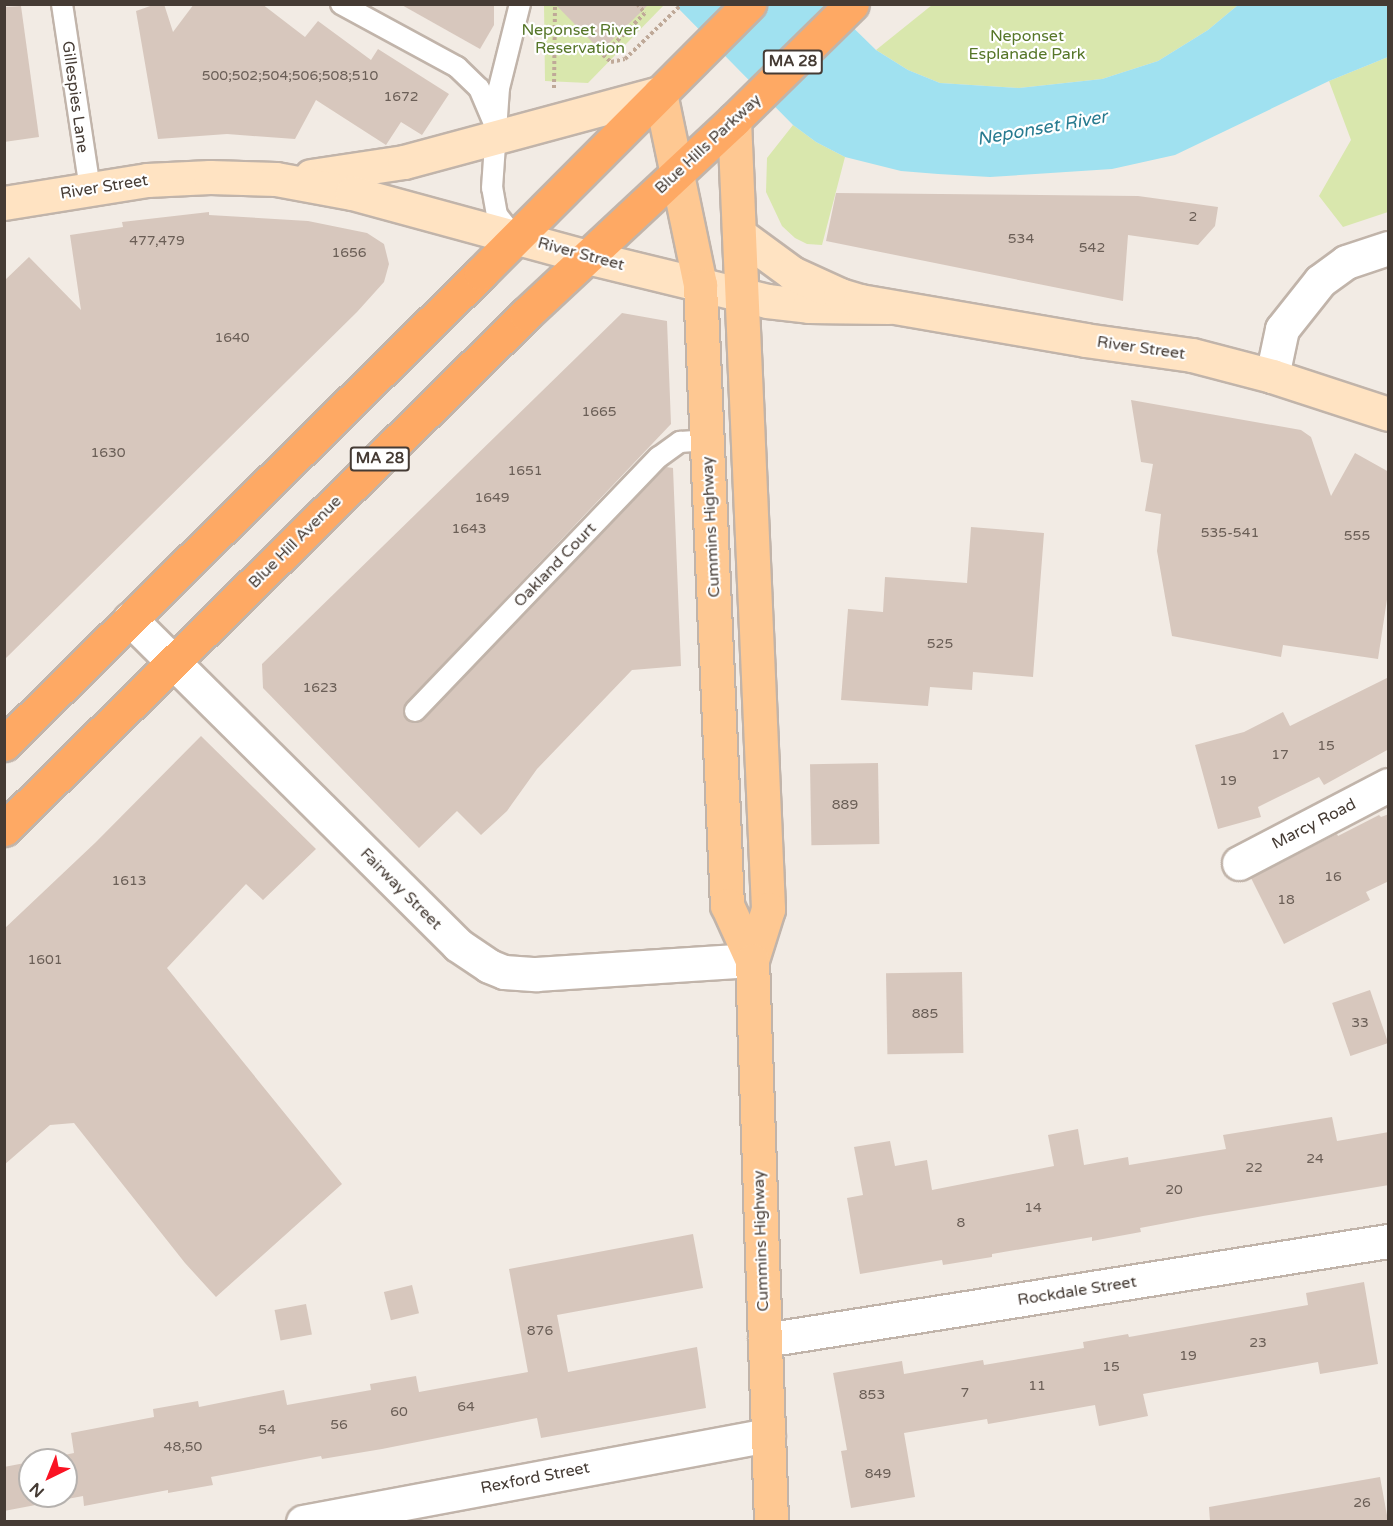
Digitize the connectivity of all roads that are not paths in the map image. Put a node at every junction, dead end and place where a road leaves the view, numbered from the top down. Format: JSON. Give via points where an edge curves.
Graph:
{"nodes":[{"id":1,"x":62,"y":4,"type":"edge"},
{"id":2,"x":341,"y":4,"type":"edge"},
{"id":3,"x":520,"y":4,"type":"edge"},
{"id":4,"x":748,"y":4,"type":"edge"},
{"id":5,"x":852,"y":4,"type":"edge"},
{"id":6,"x":660,"y":93,"type":"junction"},
{"id":7,"x":734,"y":120,"type":"junction"},
{"id":8,"x":495,"y":139,"type":"junction"},
{"id":9,"x":677,"y":173,"type":"junction"},
{"id":10,"x":276,"y":179,"type":"junction"},
{"id":11,"x":90,"y":189,"type":"junction"},
{"id":12,"x":4,"y":203,"type":"edge"},
{"id":13,"x":739,"y":234,"type":"junction"},
{"id":14,"x":517,"y":237,"type":"junction"},
{"id":15,"x":1389,"y":248,"type":"edge"},
{"id":16,"x":587,"y":257,"type":"junction"},
{"id":17,"x":700,"y":285,"type":"junction"},
{"id":18,"x":742,"y":296,"type":"junction"},
{"id":19,"x":888,"y":307,"type":"junction"},
{"id":20,"x":1272,"y":376,"type":"junction"},
{"id":21,"x":1389,"y":414,"type":"edge"},
{"id":22,"x":707,"y":440,"type":"junction"},
{"id":23,"x":130,"y":619,"type":"junction"},
{"id":24,"x":173,"y":661,"type":"junction"},
{"id":25,"x":415,"y":711,"type":"dead end"},
{"id":26,"x":4,"y":744,"type":"edge"},
{"id":27,"x":1389,"y":785,"type":"edge"},
{"id":28,"x":4,"y":829,"type":"edge"},
{"id":29,"x":1239,"y":863,"type":"dead end"},
{"id":30,"x":752,"y":960,"type":"junction"},
{"id":31,"x":1389,"y":1241,"type":"edge"},
{"id":32,"x":765,"y":1340,"type":"junction"},
{"id":33,"x":768,"y":1435,"type":"junction"},
{"id":34,"x":303,"y":1521,"type":"edge"},
{"id":35,"x":771,"y":1521,"type":"edge"}],
"edges":[{"from":1,"to":11,"type":"lane","name":"Gillespies Lane"},
{"from":2,"to":8,"type":"lane","via":[[457,67],[487,101]]},
{"from":3,"to":8,"type":"lane","via":[[499,88]]},
{"from":4,"to":6,"type":"highway"},
{"from":5,"to":7,"type":"highway","name":"Blue Hills Parkway","number":"MA 28"},
{"from":6,"to":8,"type":"main road","name":"River Street"},
{"from":6,"to":9,"type":"main road","name":"Cummins Highway"},
{"from":6,"to":14,"type":"highway"},
{"from":7,"to":9,"type":"highway","name":"Blue Hills Parkway","number":"MA 28"},
{"from":7,"to":13,"type":"main road","name":"Cummins Highway"},
{"from":8,"to":10,"type":"main road","name":"River Street","via":[[404,162]]},
{"from":8,"to":14,"type":"lane","via":[[492,202],[504,227]]},
{"from":9,"to":16,"type":"highway","name":"Blue Hills Parkway","number":"MA 28"},
{"from":9,"to":17,"type":"main road","name":"Cummins Highway"},
{"from":10,"to":11,"type":"main road","name":"River Street","via":[[178,177]]},
{"from":10,"to":14,"type":"main road","name":"River Street","via":[[352,193]]},
{"from":11,"to":12,"type":"main road","name":"River Street"},
{"from":13,"to":18,"type":"main road","name":"Cummins Highway"},
{"from":13,"to":19,"type":"main road","name":"River Street","via":[[792,273],[821,287]]},
{"from":14,"to":16,"type":"main road","name":"River Street"},
{"from":14,"to":23,"type":"highway"},
{"from":15,"to":20,"type":"street","via":[[1346,262],[1320,281],[1282,328]]},
{"from":16,"to":17,"type":"main road","name":"River Street"},
{"from":16,"to":24,"type":"highway","name":"Blue Hill Avenue","number":"MA 28"},
{"from":17,"to":18,"type":"main road","name":"River Street"},
{"from":17,"to":22,"type":"main road","name":"Cummins Highway"},
{"from":18,"to":19,"type":"main road","name":"River Street","via":[[809,306]]},
{"from":18,"to":30,"type":"main road","name":"Cummins Highway","via":[[768,909]]},
{"from":19,"to":20,"type":"main road","name":"River Street","via":[[1192,356]]},
{"from":20,"to":21,"type":"main road","name":"River Street"},
{"from":22,"to":25,"type":"lane","name":"Oakland Court","via":[[680,442],[659,457]]},
{"from":22,"to":30,"type":"main road","name":"Cummins Highway","via":[[728,904]]},
{"from":23,"to":24,"type":"street","name":"Fairway Street"},
{"from":23,"to":26,"type":"highway"},
{"from":24,"to":28,"type":"highway","name":"Blue Hill Avenue","number":"MA 28"},
{"from":24,"to":30,"type":"street","name":"Fairway Street","via":[[458,945],[489,966],[504,972],[536,974]]},
{"from":27,"to":29,"type":"street","name":"Marcy Road"},
{"from":30,"to":32,"type":"main road","name":"Cummins Highway"},
{"from":31,"to":32,"type":"street","name":"Rockdale Street"},
{"from":32,"to":33,"type":"main road","name":"Cummins Highway"},
{"from":33,"to":34,"type":"street","name":"Rexford Street"},
{"from":33,"to":35,"type":"main road","name":"Cummins Highway"}]}
